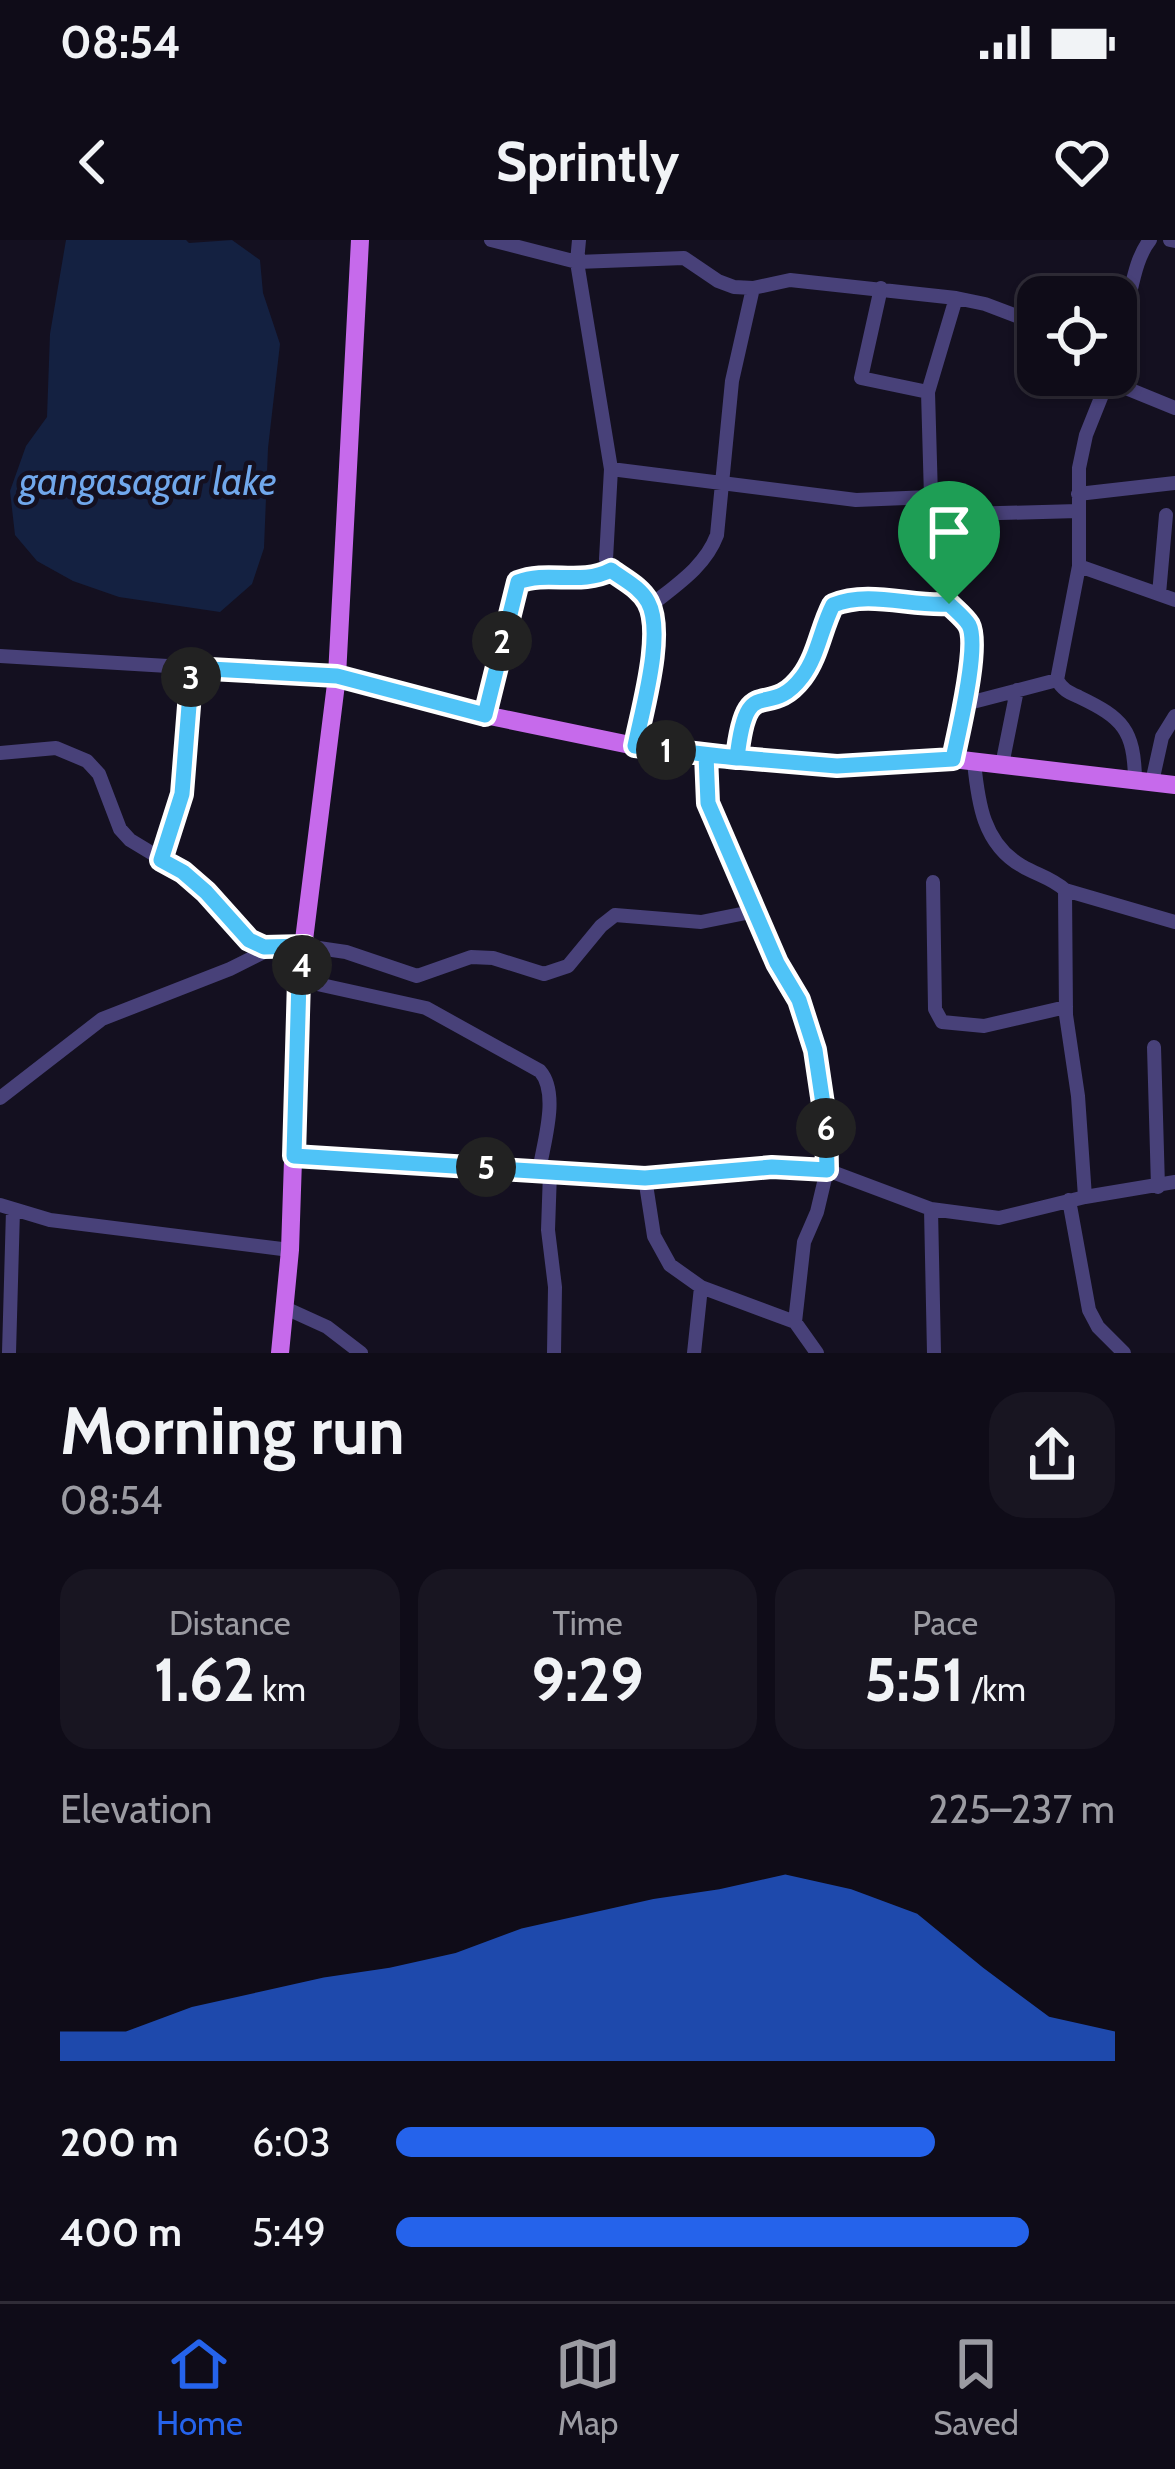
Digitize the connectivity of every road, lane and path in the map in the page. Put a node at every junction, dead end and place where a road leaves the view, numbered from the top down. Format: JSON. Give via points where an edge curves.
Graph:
{"nodes":[{"id":1,"x":360,"y":240,"type":"edge"},
{"id":2,"x":491,"y":240,"type":"edge"},
{"id":3,"x":579,"y":240,"type":"edge"},
{"id":4,"x":1150,"y":240,"type":"edge"},
{"id":5,"x":577,"y":262,"type":"junction"},
{"id":6,"x":1136,"y":276,"type":"edge"},
{"id":7,"x":753,"y":288,"type":"junction"},
{"id":8,"x":881,"y":288,"type":"junction"},
{"id":9,"x":956,"y":298,"type":"junction"},
{"id":10,"x":1017,"y":317,"type":"edge"},
{"id":11,"x":928,"y":392,"type":"junction"},
{"id":12,"x":1137,"y":393,"type":"edge"},
{"id":13,"x":1102,"y":396,"type":"edge"},
{"id":14,"x":1175,"y":408,"type":"edge"},
{"id":15,"x":611,"y":469,"type":"junction"},
{"id":16,"x":1175,"y":483,"type":"edge"},
{"id":17,"x":724,"y":484,"type":"junction"},
{"id":18,"x":1078,"y":494,"type":"junction"},
{"id":19,"x":932,"y":497,"type":"junction"},
{"id":20,"x":1078,"y":511,"type":"junction"},
{"id":21,"x":964,"y":514,"type":"junction"},
{"id":22,"x":1166,"y":515,"type":"dead end"},
{"id":23,"x":1079,"y":566,"type":"junction"},
{"id":24,"x":611,"y":570,"type":"junction"},
{"id":25,"x":1159,"y":594,"type":"junction"},
{"id":26,"x":1175,"y":600,"type":"edge"},
{"id":27,"x":949,"y":604,"type":"junction"},
{"id":28,"x":650,"y":606,"type":"junction"},
{"id":29,"x":0,"y":656,"type":"edge"},
{"id":30,"x":192,"y":668,"type":"junction"},
{"id":31,"x":337,"y":676,"type":"junction"},
{"id":32,"x":1057,"y":680,"type":"junction"},
{"id":33,"x":1017,"y":690,"type":"junction"},
{"id":34,"x":965,"y":704,"type":"junction"},
{"id":35,"x":485,"y":715,"type":"junction"},
{"id":36,"x":1175,"y":716,"type":"edge"},
{"id":37,"x":635,"y":746,"type":"junction"},
{"id":38,"x":0,"y":753,"type":"edge"},
{"id":39,"x":706,"y":755,"type":"junction"},
{"id":40,"x":737,"y":758,"type":"junction"},
{"id":41,"x":953,"y":759,"type":"junction"},
{"id":42,"x":974,"y":762,"type":"junction"},
{"id":43,"x":1002,"y":765,"type":"junction"},
{"id":44,"x":1143,"y":780,"type":"junction"},
{"id":45,"x":1175,"y":785,"type":"edge"},
{"id":46,"x":161,"y":860,"type":"junction"},
{"id":47,"x":933,"y":882,"type":"dead end"},
{"id":48,"x":1065,"y":890,"type":"junction"},
{"id":49,"x":756,"y":911,"type":"junction"},
{"id":50,"x":1175,"y":922,"type":"edge"},
{"id":51,"x":305,"y":946,"type":"junction"},
{"id":52,"x":274,"y":947,"type":"junction"},
{"id":53,"x":299,"y":980,"type":"junction"},
{"id":54,"x":1066,"y":1007,"type":"junction"},
{"id":55,"x":1154,"y":1047,"type":"dead end"},
{"id":56,"x":0,"y":1097,"type":"edge"},
{"id":57,"x":294,"y":1156,"type":"junction"},
{"id":58,"x":827,"y":1170,"type":"junction"},
{"id":59,"x":544,"y":1172,"type":"junction"},
{"id":60,"x":645,"y":1178,"type":"junction"},
{"id":61,"x":1175,"y":1182,"type":"edge"},
{"id":62,"x":1158,"y":1186,"type":"junction"},
{"id":63,"x":1077,"y":1198,"type":"junction"},
{"id":64,"x":6,"y":1207,"type":"edge"},
{"id":65,"x":932,"y":1209,"type":"junction"},
{"id":66,"x":290,"y":1250,"type":"junction"},
{"id":67,"x":701,"y":1287,"type":"junction"},
{"id":68,"x":283,"y":1306,"type":"junction"},
{"id":69,"x":795,"y":1322,"type":"junction"},
{"id":70,"x":9,"y":1353,"type":"edge"},
{"id":71,"x":280,"y":1353,"type":"edge"},
{"id":72,"x":361,"y":1353,"type":"edge"},
{"id":73,"x":554,"y":1353,"type":"edge"},
{"id":74,"x":694,"y":1353,"type":"edge"},
{"id":75,"x":817,"y":1353,"type":"edge"},
{"id":76,"x":934,"y":1353,"type":"edge"},
{"id":77,"x":1124,"y":1353,"type":"edge"}],
"edges":[{"from":1,"to":31,"type":"main road"},
{"from":2,"to":5,"type":"street"},
{"from":3,"to":5,"type":"street"},
{"from":4,"to":6,"type":"street"},
{"from":5,"to":7,"type":"street","via":[[678,256],[725,285]]},
{"from":5,"to":15,"type":"street"},
{"from":7,"to":8,"type":"street","via":[[790,280]]},
{"from":7,"to":17,"type":"street","via":[[732,381]]},
{"from":8,"to":9,"type":"street"},
{"from":8,"to":11,"type":"street","via":[[861,378]]},
{"from":9,"to":10,"type":"street"},
{"from":9,"to":11,"type":"street"},
{"from":11,"to":19,"type":"street"},
{"from":12,"to":14,"type":"street"},
{"from":13,"to":18,"type":"street","via":[[1086,435]]},
{"from":15,"to":17,"type":"street"},
{"from":15,"to":24,"type":"street"},
{"from":16,"to":18,"type":"street"},
{"from":17,"to":19,"type":"street","via":[[856,500]]},
{"from":17,"to":28,"type":"street","via":[[712,549]]},
{"from":18,"to":20,"type":"street"},
{"from":19,"to":21,"type":"street"},
{"from":20,"to":21,"type":"street"},
{"from":20,"to":23,"type":"street"},
{"from":21,"to":27,"type":"street"},
{"from":22,"to":25,"type":"street"},
{"from":23,"to":25,"type":"street"},
{"from":23,"to":32,"type":"street"},
{"from":24,"to":28,"type":"street"},
{"from":24,"to":35,"type":"street","via":[[589,579],[518,582]]},
{"from":25,"to":26,"type":"street"},
{"from":27,"to":34,"type":"street","via":[[971,633]]},
{"from":27,"to":40,"type":"street","via":[[833,605],[800,680],[746,710]]},
{"from":28,"to":37,"type":"street","via":[[652,650]]},
{"from":29,"to":30,"type":"street"},
{"from":30,"to":31,"type":"street"},
{"from":30,"to":46,"type":"street","via":[[182,794]]},
{"from":31,"to":35,"type":"main road"},
{"from":31,"to":51,"type":"main road"},
{"from":32,"to":33,"type":"street"},
{"from":32,"to":44,"type":"street","via":[[1125,727]]},
{"from":33,"to":34,"type":"street"},
{"from":33,"to":43,"type":"street"},
{"from":34,"to":41,"type":"street"},
{"from":35,"to":37,"type":"main road"},
{"from":36,"to":44,"type":"street"},
{"from":37,"to":39,"type":"main road"},
{"from":38,"to":46,"type":"street","via":[[56,748],[87,761],[120,829]]},
{"from":39,"to":40,"type":"main road"},
{"from":39,"to":49,"type":"street","via":[[708,803]]},
{"from":40,"to":41,"type":"main road","via":[[837,766]]},
{"from":41,"to":42,"type":"main road"},
{"from":42,"to":43,"type":"main road"},
{"from":42,"to":48,"type":"street","via":[[987,831],[1020,866]]},
{"from":43,"to":44,"type":"main road"},
{"from":44,"to":45,"type":"main road"},
{"from":46,"to":52,"type":"street","via":[[206,892],[249,940]]},
{"from":47,"to":54,"type":"street","via":[[935,1009],[942,1022],[984,1026]]},
{"from":48,"to":50,"type":"street"},
{"from":48,"to":54,"type":"street"},
{"from":49,"to":51,"type":"street","via":[[700,922],[615,915],[568,965],[544,974],[471,957],[417,976]]},
{"from":49,"to":58,"type":"street","via":[[815,1050]]},
{"from":51,"to":52,"type":"street"},
{"from":51,"to":53,"type":"main road"},
{"from":52,"to":56,"type":"street","via":[[102,1019]]},
{"from":53,"to":57,"type":"main road"},
{"from":53,"to":59,"type":"street","via":[[426,1008],[540,1071],[549,1094]]},
{"from":54,"to":63,"type":"street","via":[[1078,1096]]},
{"from":55,"to":62,"type":"street"},
{"from":57,"to":59,"type":"street"},
{"from":57,"to":66,"type":"main road"},
{"from":58,"to":60,"type":"street"},
{"from":58,"to":65,"type":"street"},
{"from":58,"to":69,"type":"street","via":[[804,1242]]},
{"from":59,"to":60,"type":"street"},
{"from":59,"to":73,"type":"street"},
{"from":60,"to":67,"type":"street","via":[[662,1253]]},
{"from":61,"to":62,"type":"street"},
{"from":62,"to":63,"type":"street"},
{"from":63,"to":65,"type":"street","via":[[999,1218]]},
{"from":63,"to":77,"type":"street","via":[[1089,1310]]},
{"from":64,"to":66,"type":"street","via":[[50,1220]]},
{"from":64,"to":70,"type":"street"},
{"from":65,"to":76,"type":"street"},
{"from":66,"to":68,"type":"main road"},
{"from":67,"to":69,"type":"street"},
{"from":67,"to":74,"type":"street"},
{"from":68,"to":71,"type":"main road"},
{"from":68,"to":72,"type":"street"},
{"from":69,"to":75,"type":"street"}]}
